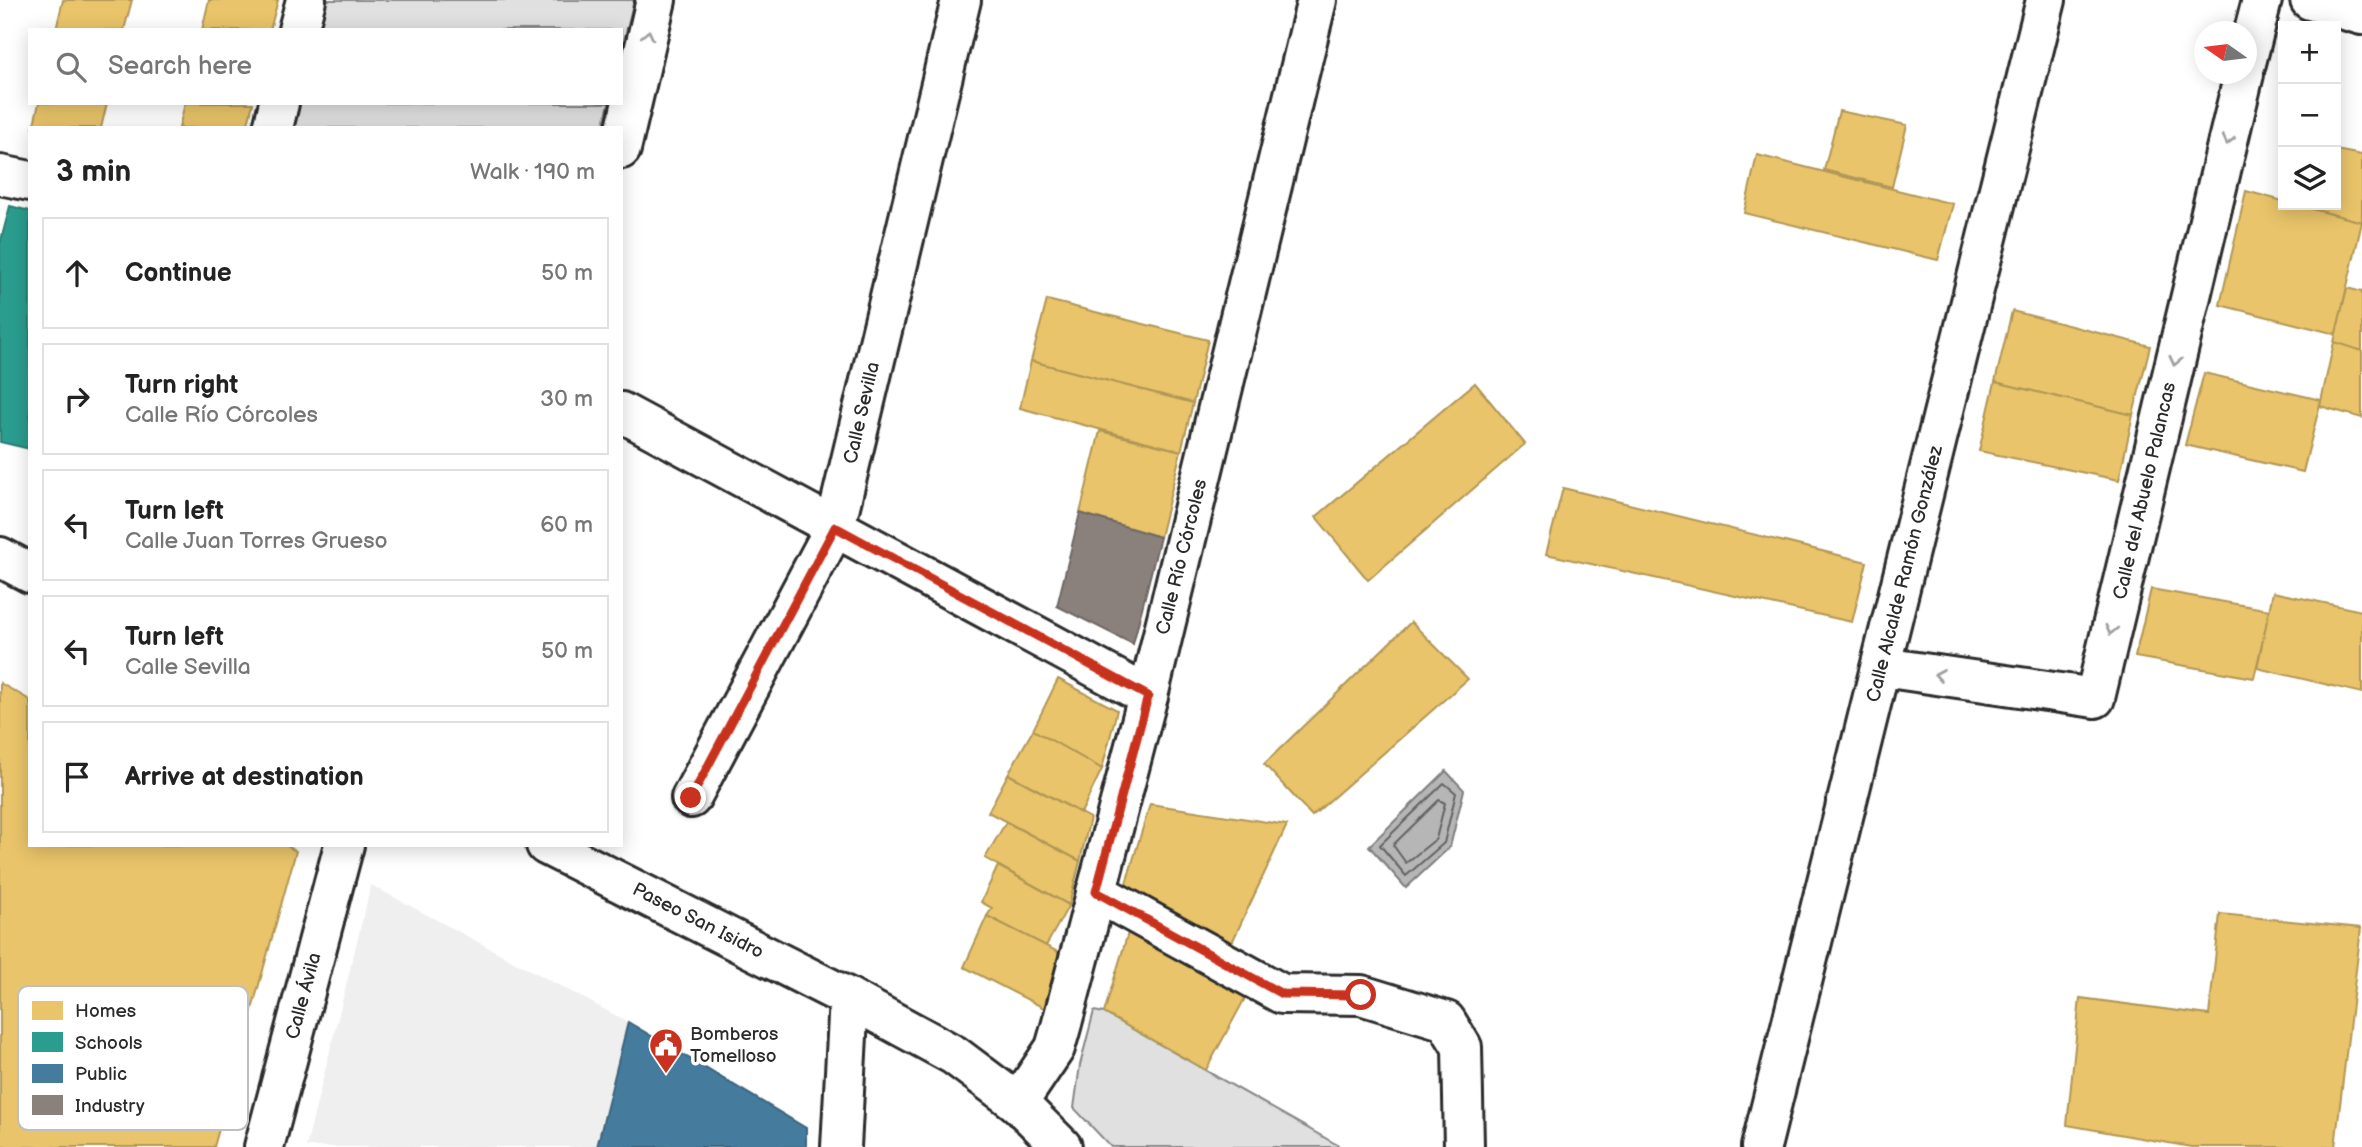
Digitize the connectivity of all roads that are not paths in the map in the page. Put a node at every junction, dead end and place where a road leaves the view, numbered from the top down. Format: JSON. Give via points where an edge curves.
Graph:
{"nodes":[{"id":1,"x":306,"y":0,"type":"edge"},
{"id":2,"x":656,"y":0,"type":"edge"},
{"id":3,"x":961,"y":0,"type":"edge"},
{"id":4,"x":1317,"y":0,"type":"edge"},
{"id":5,"x":2046,"y":0,"type":"edge"},
{"id":6,"x":2262,"y":0,"type":"edge"},
{"id":7,"x":2257,"y":21,"type":"edge"},
{"id":8,"x":299,"y":28,"type":"edge"},
{"id":9,"x":2242,"y":84,"type":"edge"},
{"id":10,"x":279,"y":105,"type":"edge"},
{"id":11,"x":273,"y":126,"type":"edge"},
{"id":12,"x":623,"y":140,"type":"edge"},
{"id":13,"x":0,"y":175,"type":"edge"},
{"id":14,"x":28,"y":181,"type":"edge"},
{"id":15,"x":623,"y":413,"type":"edge"},
{"id":16,"x":835,"y":527,"type":"junction"},
{"id":17,"x":0,"y":557,"type":"edge"},
{"id":18,"x":28,"y":572,"type":"edge"},
{"id":19,"x":1882,"y":667,"type":"junction"},
{"id":20,"x":1148,"y":696,"type":"junction"},
{"id":21,"x":691,"y":798,"type":"dead end"},
{"id":22,"x":343,"y":847,"type":"edge"},
{"id":23,"x":551,"y":847,"type":"edge"},
{"id":24,"x":1096,"y":892,"type":"junction"},
{"id":25,"x":849,"y":998,"type":"junction"},
{"id":26,"x":1018,"y":1103,"type":"junction"},
{"id":27,"x":264,"y":1147,"type":"edge"},
{"id":28,"x":841,"y":1147,"type":"edge"},
{"id":29,"x":1062,"y":1147,"type":"edge"},
{"id":30,"x":1464,"y":1147,"type":"edge"},
{"id":31,"x":1761,"y":1147,"type":"edge"}],
"edges":[{"from":1,"to":8,"type":"street"},
{"from":12,"to":2,"type":"street","one_way":true},
{"from":3,"to":16,"type":"street","name":"Calle Sevilla"},
{"from":4,"to":20,"type":"street","name":"Calle Río Córcoles"},
{"from":5,"to":19,"type":"street","name":"Calle Alcalde Ramón González"},
{"from":6,"to":7,"type":"street"},
{"from":9,"to":19,"type":"street","name":"Calle del Abuelo Palancas","one_way":true,"via":[[2095,698]]},
{"from":10,"to":11,"type":"street"},
{"from":13,"to":14,"type":"street"},
{"from":15,"to":16,"type":"street"},
{"from":16,"to":20,"type":"street"},
{"from":16,"to":21,"type":"street","name":"Calle Sevilla"},
{"from":17,"to":18,"type":"street"},
{"from":19,"to":31,"type":"street","name":"Calle Alcalde Ramón González"},
{"from":20,"to":24,"type":"street","name":"Calle Río Córcoles"},
{"from":22,"to":27,"type":"street","name":"Calle Ávila"},
{"from":23,"to":25,"type":"street","name":"Paseo San Isidro"},
{"from":24,"to":26,"type":"street","name":"Calle Río Córcoles","via":[[1055,1048]]},
{"from":24,"to":30,"type":"street","via":[[1282,994],[1361,995],[1446,1021],[1462,1047]]},
{"from":25,"to":26,"type":"street","name":"Paseo San Isidro","via":[[954,1055]]},
{"from":25,"to":28,"type":"street"},
{"from":26,"to":29,"type":"street","name":"Paseo San Isidro"}]}
